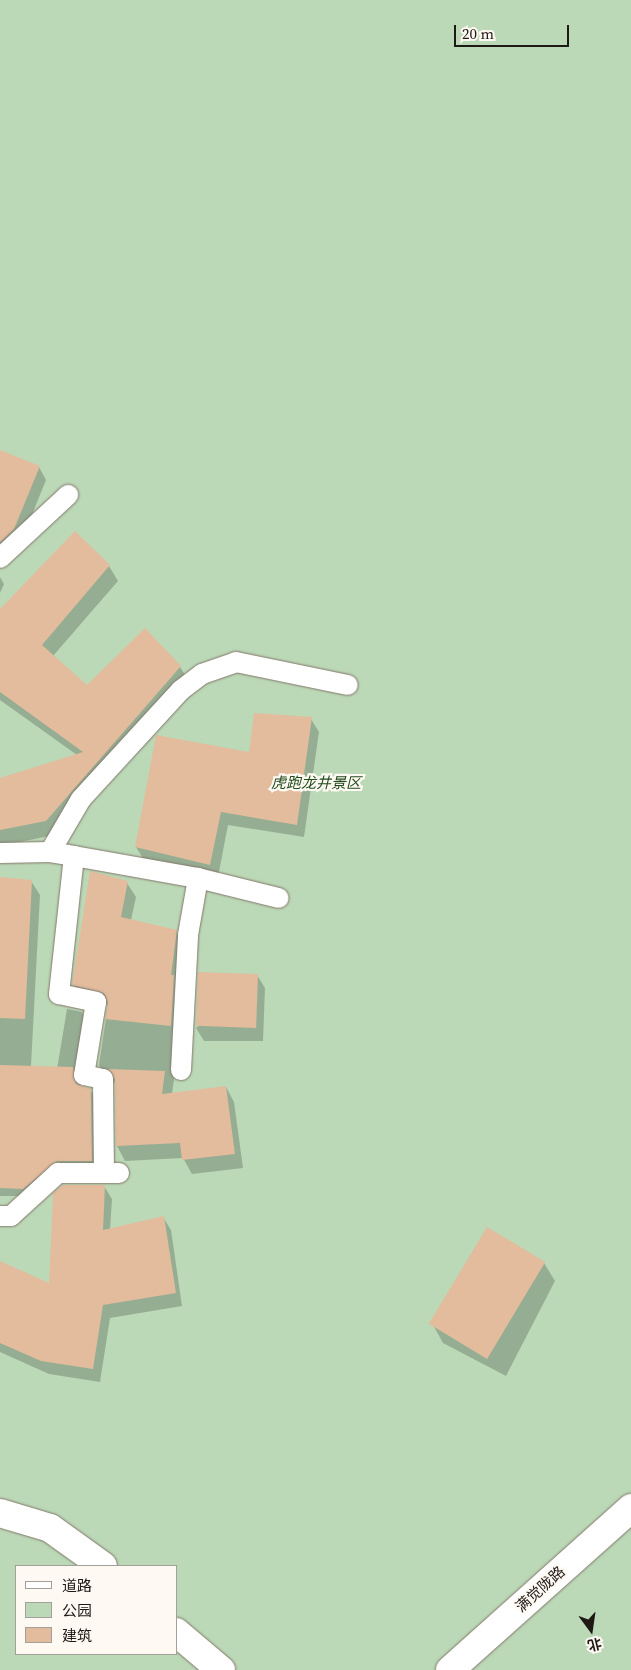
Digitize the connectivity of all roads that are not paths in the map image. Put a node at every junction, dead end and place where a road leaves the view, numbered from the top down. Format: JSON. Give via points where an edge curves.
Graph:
{"nodes":[{"id":1,"x":68,"y":495,"type":"dead end"},
{"id":2,"x":0,"y":558,"type":"edge"},
{"id":3,"x":348,"y":685,"type":"dead end"},
{"id":4,"x":50,"y":852,"type":"junction"},
{"id":5,"x":0,"y":853,"type":"edge"},
{"id":6,"x":74,"y":856,"type":"junction"},
{"id":7,"x":198,"y":878,"type":"junction"},
{"id":8,"x":279,"y":898,"type":"dead end"},
{"id":9,"x":181,"y":1070,"type":"dead end"},
{"id":10,"x":0,"y":1216,"type":"edge"},
{"id":11,"x":631,"y":1508,"type":"edge"},
{"id":12,"x":0,"y":1513,"type":"edge"},
{"id":13,"x":101,"y":1565,"type":"edge"},
{"id":14,"x":178,"y":1634,"type":"edge"},
{"id":15,"x":220,"y":1670,"type":"edge"},
{"id":16,"x":450,"y":1670,"type":"edge"}],
"edges":[{"from":1,"to":2,"type":"lane"},
{"from":3,"to":4,"type":"lane","via":[[236,662],[202,674],[181,690],[81,799]]},
{"from":4,"to":5,"type":"lane"},
{"from":4,"to":6,"type":"lane"},
{"from":6,"to":7,"type":"lane"},
{"from":6,"to":10,"type":"lane","via":[[59,994],[96,1002],[84,1075],[103,1079],[111,1172],[58,1173],[11,1216]]},
{"from":7,"to":8,"type":"lane"},
{"from":7,"to":9,"type":"lane","via":[[188,935]]},
{"from":11,"to":16,"type":"street","name":"满觉陇路"},
{"from":12,"to":13,"type":"street","via":[[50,1528]]},
{"from":14,"to":15,"type":"street"}]}
